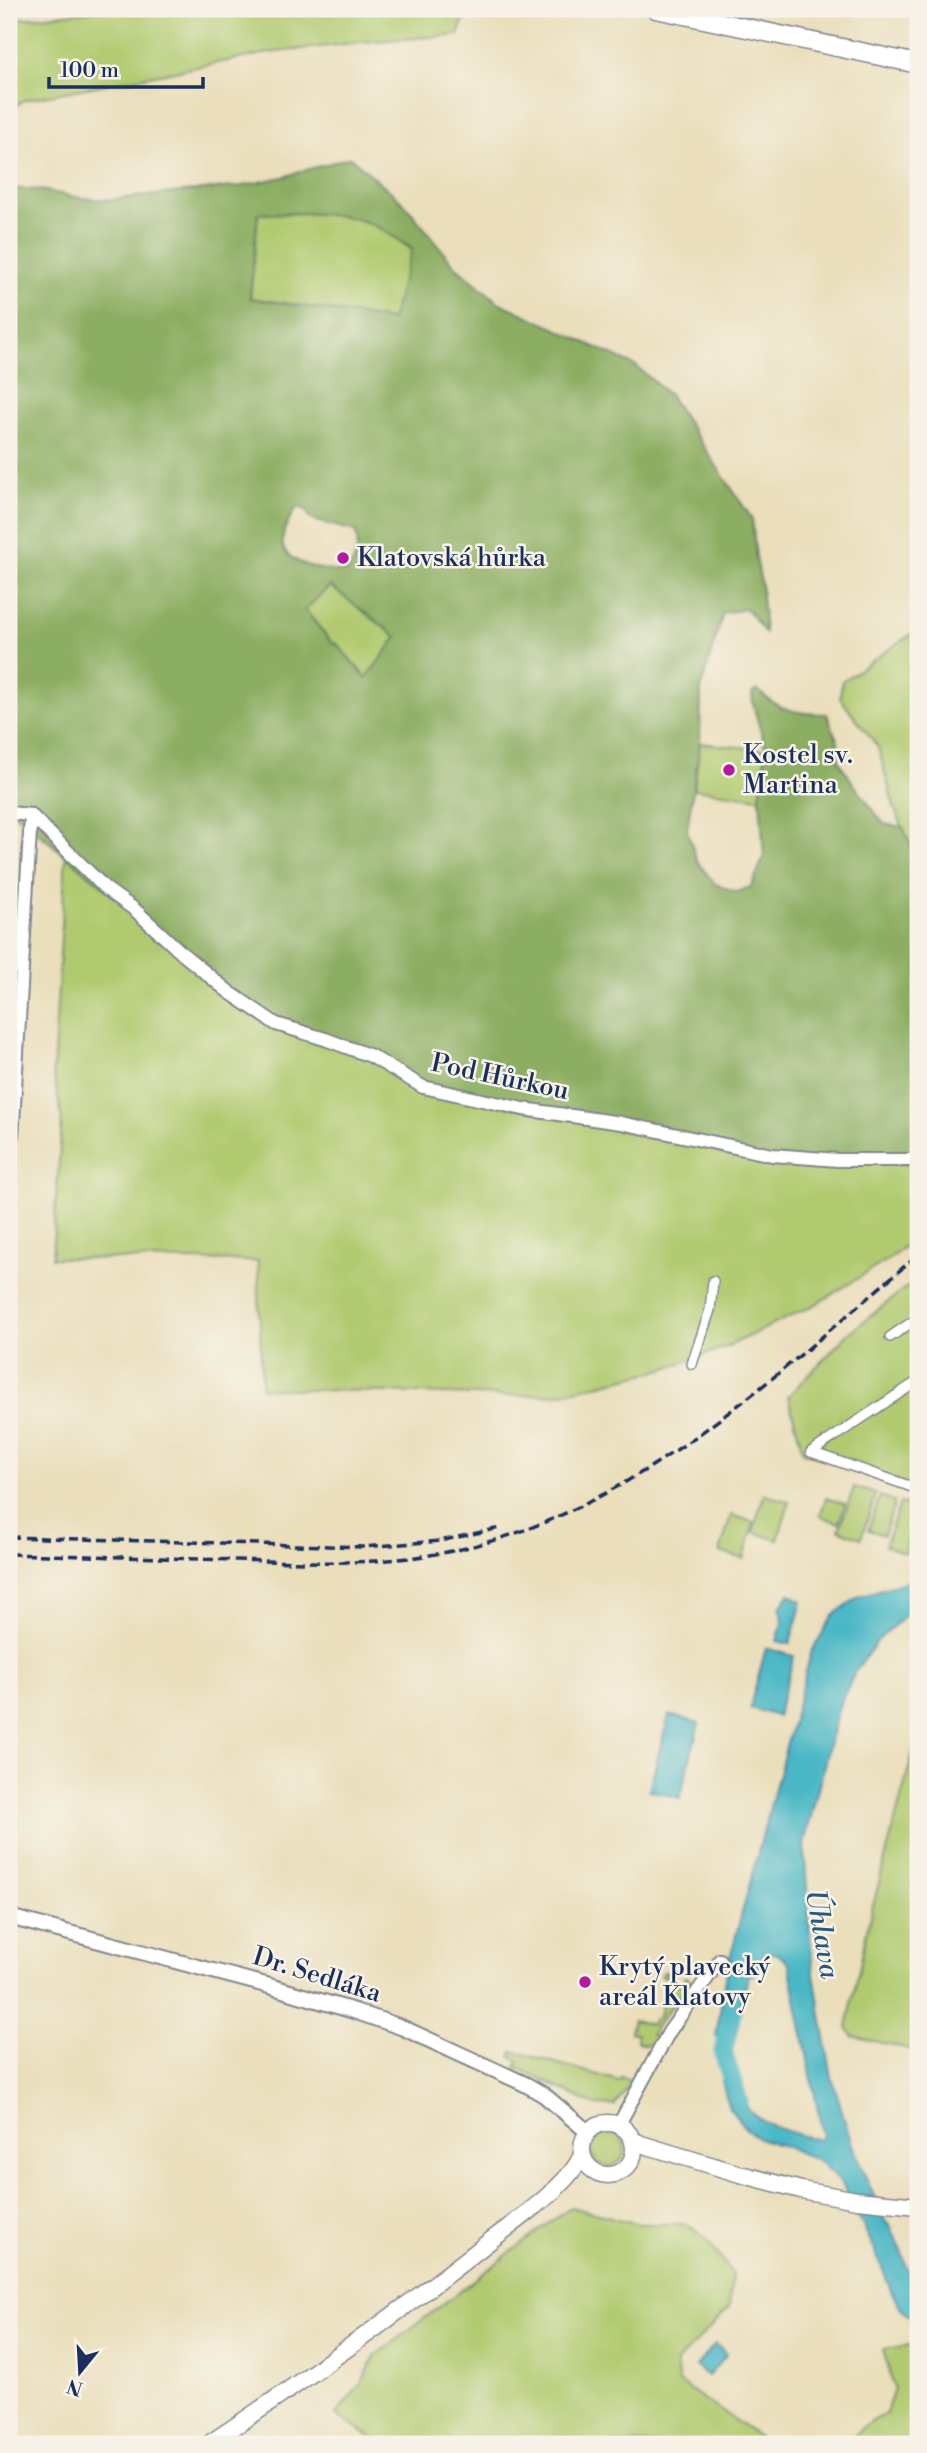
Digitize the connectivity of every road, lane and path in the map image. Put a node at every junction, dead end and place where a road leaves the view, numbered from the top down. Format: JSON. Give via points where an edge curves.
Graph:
{"nodes":[{"id":1,"x":656,"y":9,"type":"edge"},
{"id":2,"x":918,"y":64,"type":"edge"},
{"id":3,"x":9,"y":813,"type":"edge"},
{"id":4,"x":31,"y":815,"type":"junction"},
{"id":5,"x":918,"y":1160,"type":"edge"},
{"id":6,"x":9,"y":1190,"type":"edge"},
{"id":7,"x":713,"y":1281,"type":"dead end"},
{"id":8,"x":918,"y":1318,"type":"edge"},
{"id":9,"x":890,"y":1337,"type":"dead end"},
{"id":10,"x":692,"y":1364,"type":"dead end"},
{"id":11,"x":918,"y":1381,"type":"edge"},
{"id":12,"x":916,"y":1485,"type":"edge"},
{"id":13,"x":9,"y":1917,"type":"edge"},
{"id":14,"x":720,"y":1960,"type":"dead end"},
{"id":15,"x":618,"y":2126,"type":"junction"},
{"id":16,"x":588,"y":2132,"type":"junction"},
{"id":17,"x":631,"y":2139,"type":"junction"},
{"id":18,"x":582,"y":2154,"type":"junction"},
{"id":19,"x":685,"y":2157,"type":"junction"},
{"id":20,"x":630,"y":2163,"type":"junction"},
{"id":21,"x":596,"y":2173,"type":"junction"},
{"id":22,"x":542,"y":2201,"type":"junction"},
{"id":23,"x":918,"y":2206,"type":"edge"},
{"id":24,"x":209,"y":2444,"type":"edge"}],
"edges":[{"from":1,"to":2,"type":"main road"},
{"from":3,"to":4,"type":"street"},
{"from":4,"to":5,"type":"street","name":"Pod Hůrkou","via":[[106,889],[229,992],[276,1024],[371,1056],[423,1087],[772,1155]]},
{"from":4,"to":6,"type":"street"},
{"from":7,"to":10,"type":"street","via":[[710,1310]]},
{"from":8,"to":9,"type":"street"},
{"from":11,"to":12,"type":"street","via":[[811,1452]]},
{"from":13,"to":16,"type":"street","name":"Dr. Sedláka","via":[[266,1984],[401,2027],[525,2084]]},
{"from":14,"to":15,"type":"street","via":[[669,2032]]},
{"from":15,"to":16,"type":"main road","via":[[606,2123]]},
{"from":15,"to":17,"type":"main road"},
{"from":16,"to":18,"type":"main road"},
{"from":17,"to":19,"type":"main road"},
{"from":17,"to":20,"type":"main road"},
{"from":18,"to":21,"type":"main road"},
{"from":18,"to":22,"type":"main road"},
{"from":19,"to":20,"type":"main road","via":[[641,2157]]},
{"from":19,"to":23,"type":"main road","via":[[801,2190]]},
{"from":20,"to":21,"type":"main road","via":[[615,2174]]},
{"from":21,"to":22,"type":"main road"},
{"from":22,"to":24,"type":"main road","via":[[373,2331]]}]}
